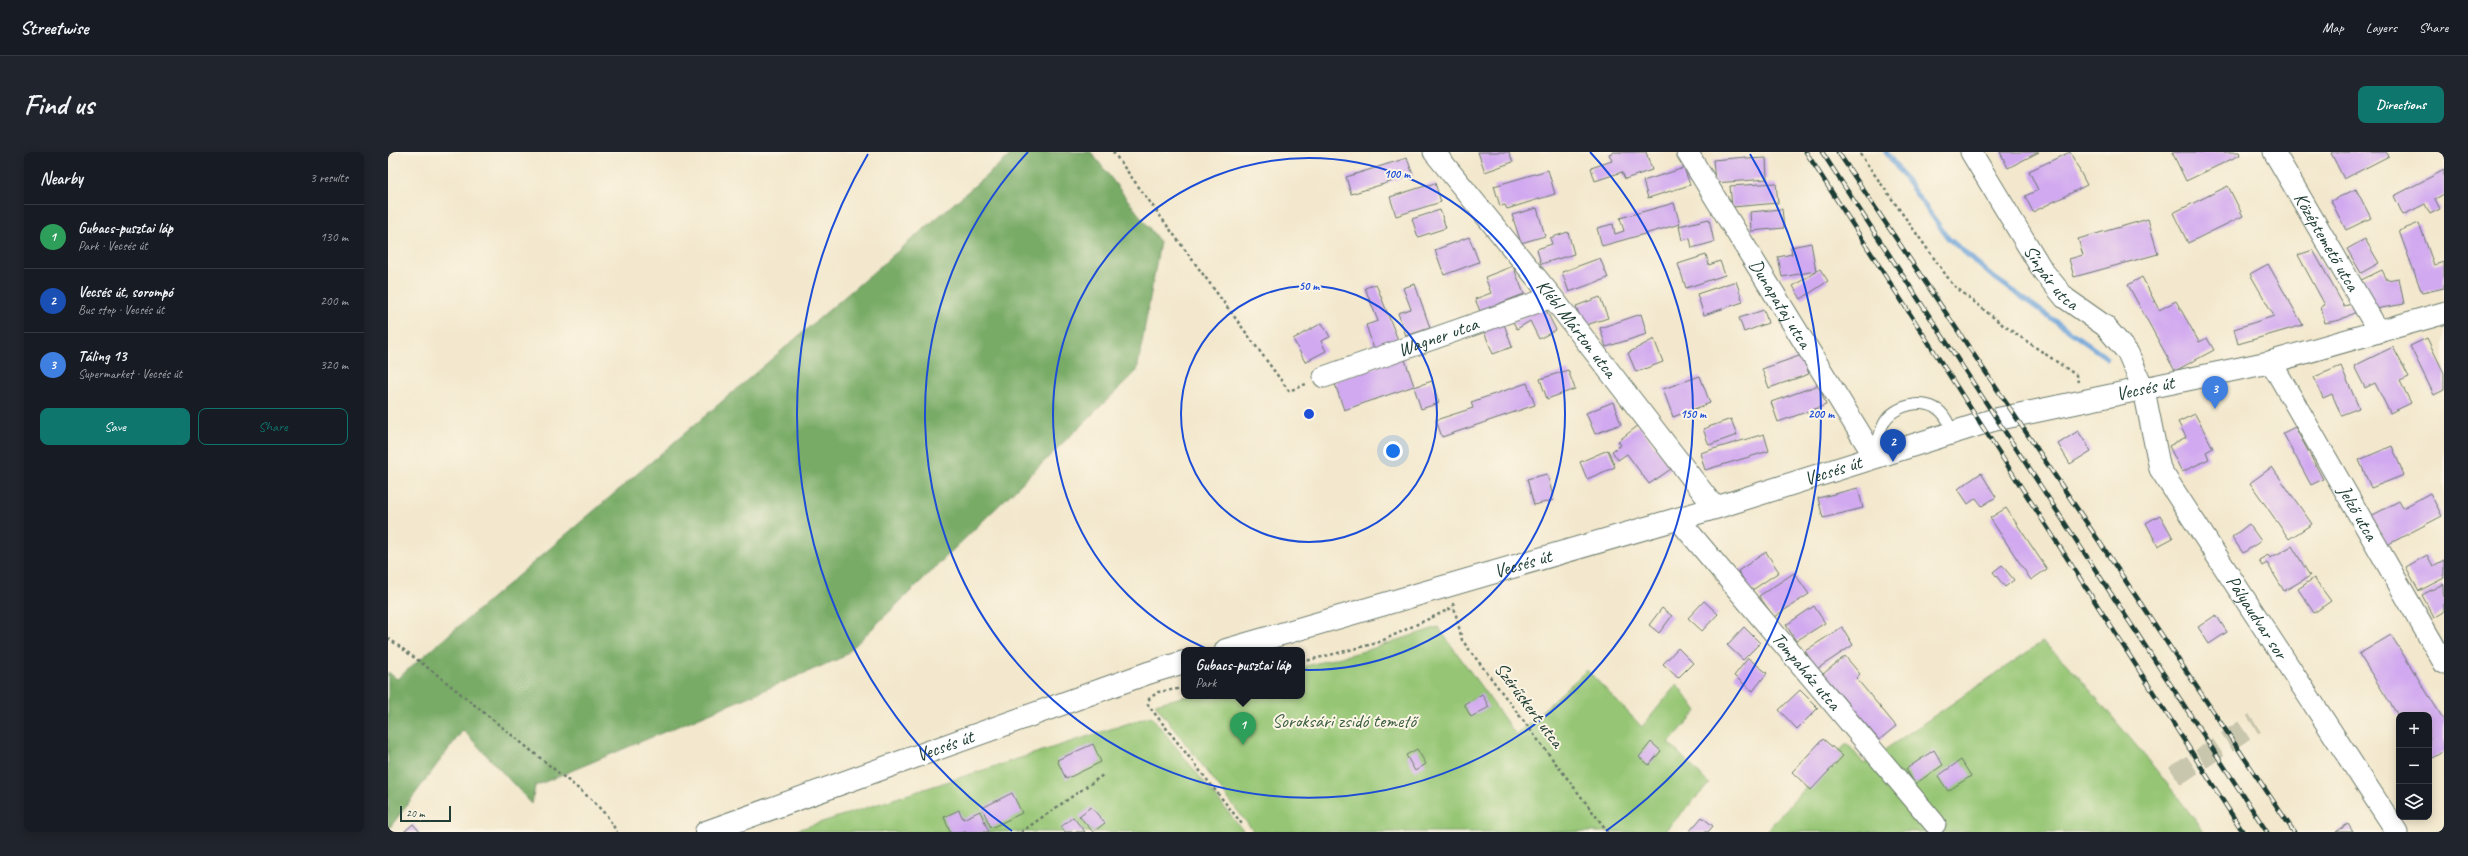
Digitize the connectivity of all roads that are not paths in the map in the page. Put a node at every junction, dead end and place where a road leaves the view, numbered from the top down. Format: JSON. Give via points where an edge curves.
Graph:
{"nodes":[{"id":1,"x":1434,"y":152,"type":"edge"},
{"id":2,"x":1687,"y":152,"type":"edge"},
{"id":3,"x":1971,"y":152,"type":"edge"},
{"id":4,"x":2274,"y":152,"type":"edge"},
{"id":5,"x":1552,"y":297,"type":"junction"},
{"id":6,"x":2444,"y":313,"type":"edge"},
{"id":7,"x":2379,"y":332,"type":"junction"},
{"id":8,"x":2271,"y":362,"type":"junction"},
{"id":9,"x":1324,"y":377,"type":"road end"},
{"id":10,"x":2144,"y":390,"type":"junction"},
{"id":11,"x":1953,"y":433,"type":"junction"},
{"id":12,"x":1874,"y":456,"type":"junction"},
{"id":13,"x":1715,"y":508,"type":"junction"},
{"id":14,"x":1678,"y":519,"type":"junction"},
{"id":15,"x":1236,"y":647,"type":"edge"},
{"id":16,"x":1181,"y":663,"type":"edge"},
{"id":17,"x":2444,"y":663,"type":"edge"},
{"id":18,"x":1935,"y":824,"type":"dead end"},
{"id":19,"x":706,"y":832,"type":"edge"},
{"id":20,"x":2398,"y":832,"type":"edge"}],
"edges":[{"from":1,"to":5,"type":"street","name":"Klébl Márton utca"},
{"from":2,"to":12,"type":"street","name":"Dunapataj utca"},
{"from":3,"to":10,"type":"street","name":"Sínpár utca","via":[[2043,271],[2065,298],[2105,326],[2128,353]]},
{"from":4,"to":7,"type":"street","name":"Középtemető utca"},
{"from":5,"to":9,"type":"street","name":"Wagner utca"},
{"from":5,"to":13,"type":"street","name":"Klébl Márton utca"},
{"from":6,"to":7,"type":"street","name":"Vecsés út"},
{"from":7,"to":8,"type":"street","name":"Vecsés út"},
{"from":8,"to":10,"type":"street","name":"Vecsés út"},
{"from":8,"to":17,"type":"street","name":"Jelző utca"},
{"from":10,"to":11,"type":"street","name":"Vecsés út","via":[[1993,420]]},
{"from":10,"to":20,"type":"street","name":"Pályaudvar sor","via":[[2160,469]]},
{"from":11,"to":12,"type":"street","name":"Vecsés út"},
{"from":11,"to":12,"type":"lane","via":[[1940,410],[1909,405],[1895,411],[1884,421]]},
{"from":12,"to":13,"type":"street","name":"Vecsés út"},
{"from":13,"to":14,"type":"street","name":"Vecsés út"},
{"from":14,"to":15,"type":"street","name":"Vecsés út"},
{"from":14,"to":18,"type":"street","name":"Tompaház utca"},
{"from":16,"to":19,"type":"street","name":"Vecsés út"}]}
